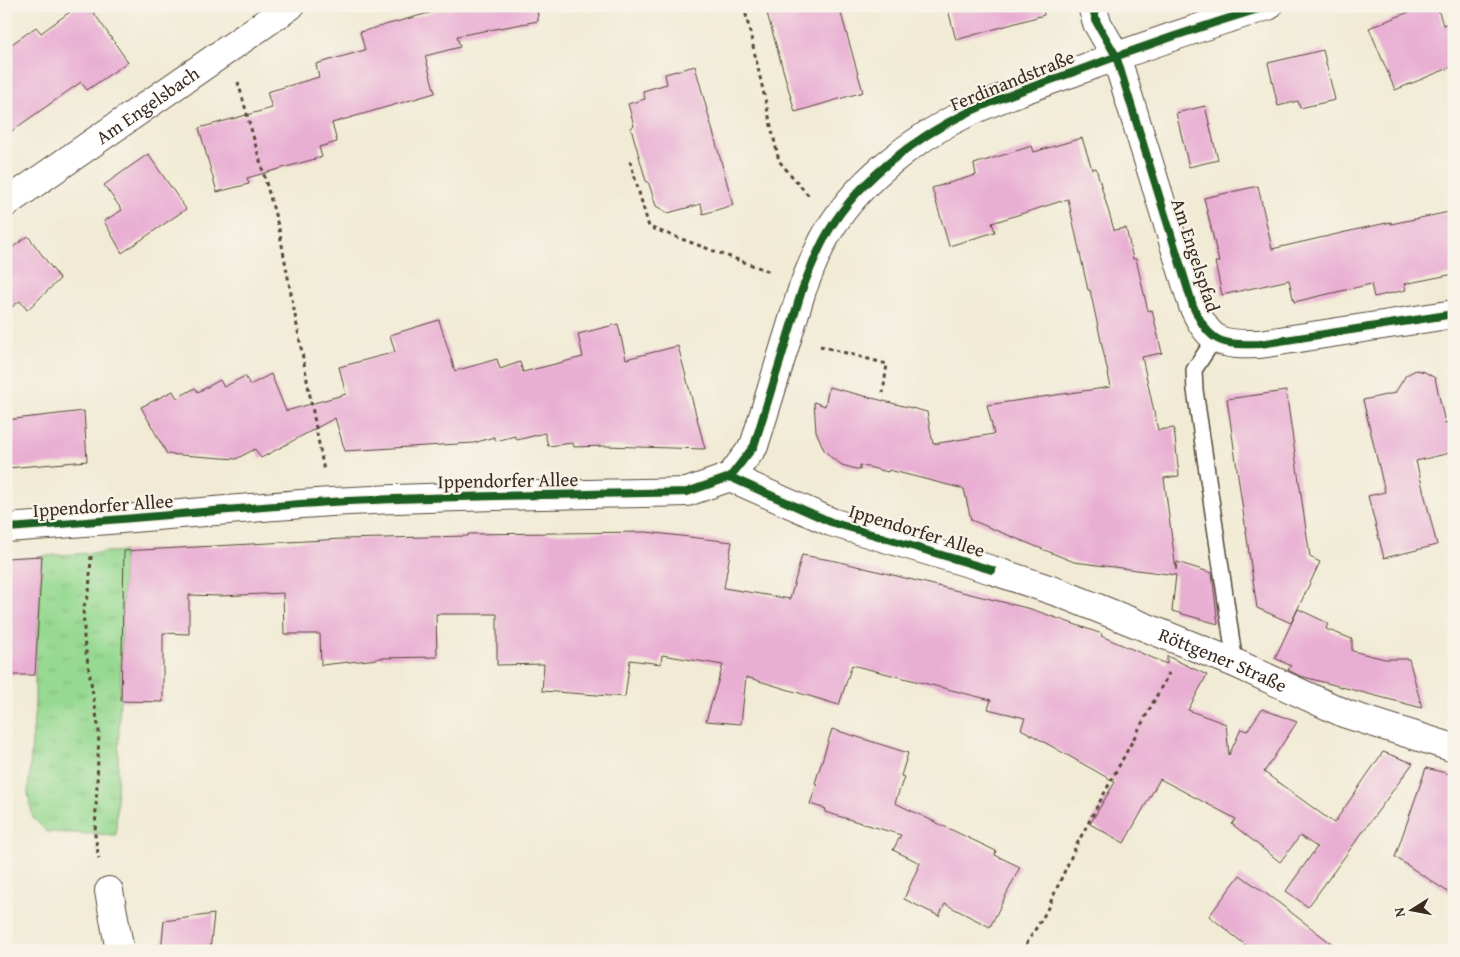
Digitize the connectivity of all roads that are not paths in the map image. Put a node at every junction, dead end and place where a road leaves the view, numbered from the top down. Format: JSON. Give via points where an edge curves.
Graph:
{"nodes":[{"id":1,"x":290,"y":6,"type":"edge"},
{"id":2,"x":1092,"y":6,"type":"edge"},
{"id":3,"x":1268,"y":6,"type":"edge"},
{"id":4,"x":1116,"y":56,"type":"junction"},
{"id":5,"x":6,"y":203,"type":"edge"},
{"id":6,"x":1454,"y":314,"type":"edge"},
{"id":7,"x":1215,"y":338,"type":"junction"},
{"id":8,"x":730,"y":477,"type":"junction"},
{"id":9,"x":6,"y":528,"type":"edge"},
{"id":10,"x":992,"y":570,"type":"joint"},
{"id":11,"x":1235,"y":663,"type":"junction"},
{"id":12,"x":1454,"y":748,"type":"edge"},
{"id":13,"x":110,"y":891,"type":"dead end"},
{"id":14,"x":120,"y":951,"type":"edge"}],
"edges":[{"from":1,"to":5,"type":"street","name":"Am Engelsbach"},
{"from":2,"to":4,"type":"street","name":"Am Engelspfad","via":[[1097,23]]},
{"from":3,"to":4,"type":"street","name":"Ferdinandstraße"},
{"from":4,"to":7,"type":"street","name":"Am Engelspfad","via":[[1194,306],[1202,326]]},
{"from":4,"to":8,"type":"street","name":"Ferdinandstraße","via":[[997,100],[937,128],[908,147],[859,191],[823,240],[811,266],[754,446]]},
{"from":6,"to":7,"type":"street","name":"Am Engelspfad","via":[[1260,344],[1233,345]]},
{"from":7,"to":11,"type":"lane","name":"Am Engelspfad","via":[[1194,370],[1195,390]]},
{"from":8,"to":9,"type":"street","name":"Ippendorfer Allee","via":[[687,492],[399,498]]},
{"from":8,"to":10,"type":"street","name":"Ippendorfer Allee","via":[[831,522]]},
{"from":10,"to":11,"type":"street","name":"Röttgener Straße","via":[[1060,593]]},
{"from":11,"to":12,"type":"street","name":"Röttgener Straße","via":[[1346,714]]},
{"from":13,"to":14,"type":"street"}]}
